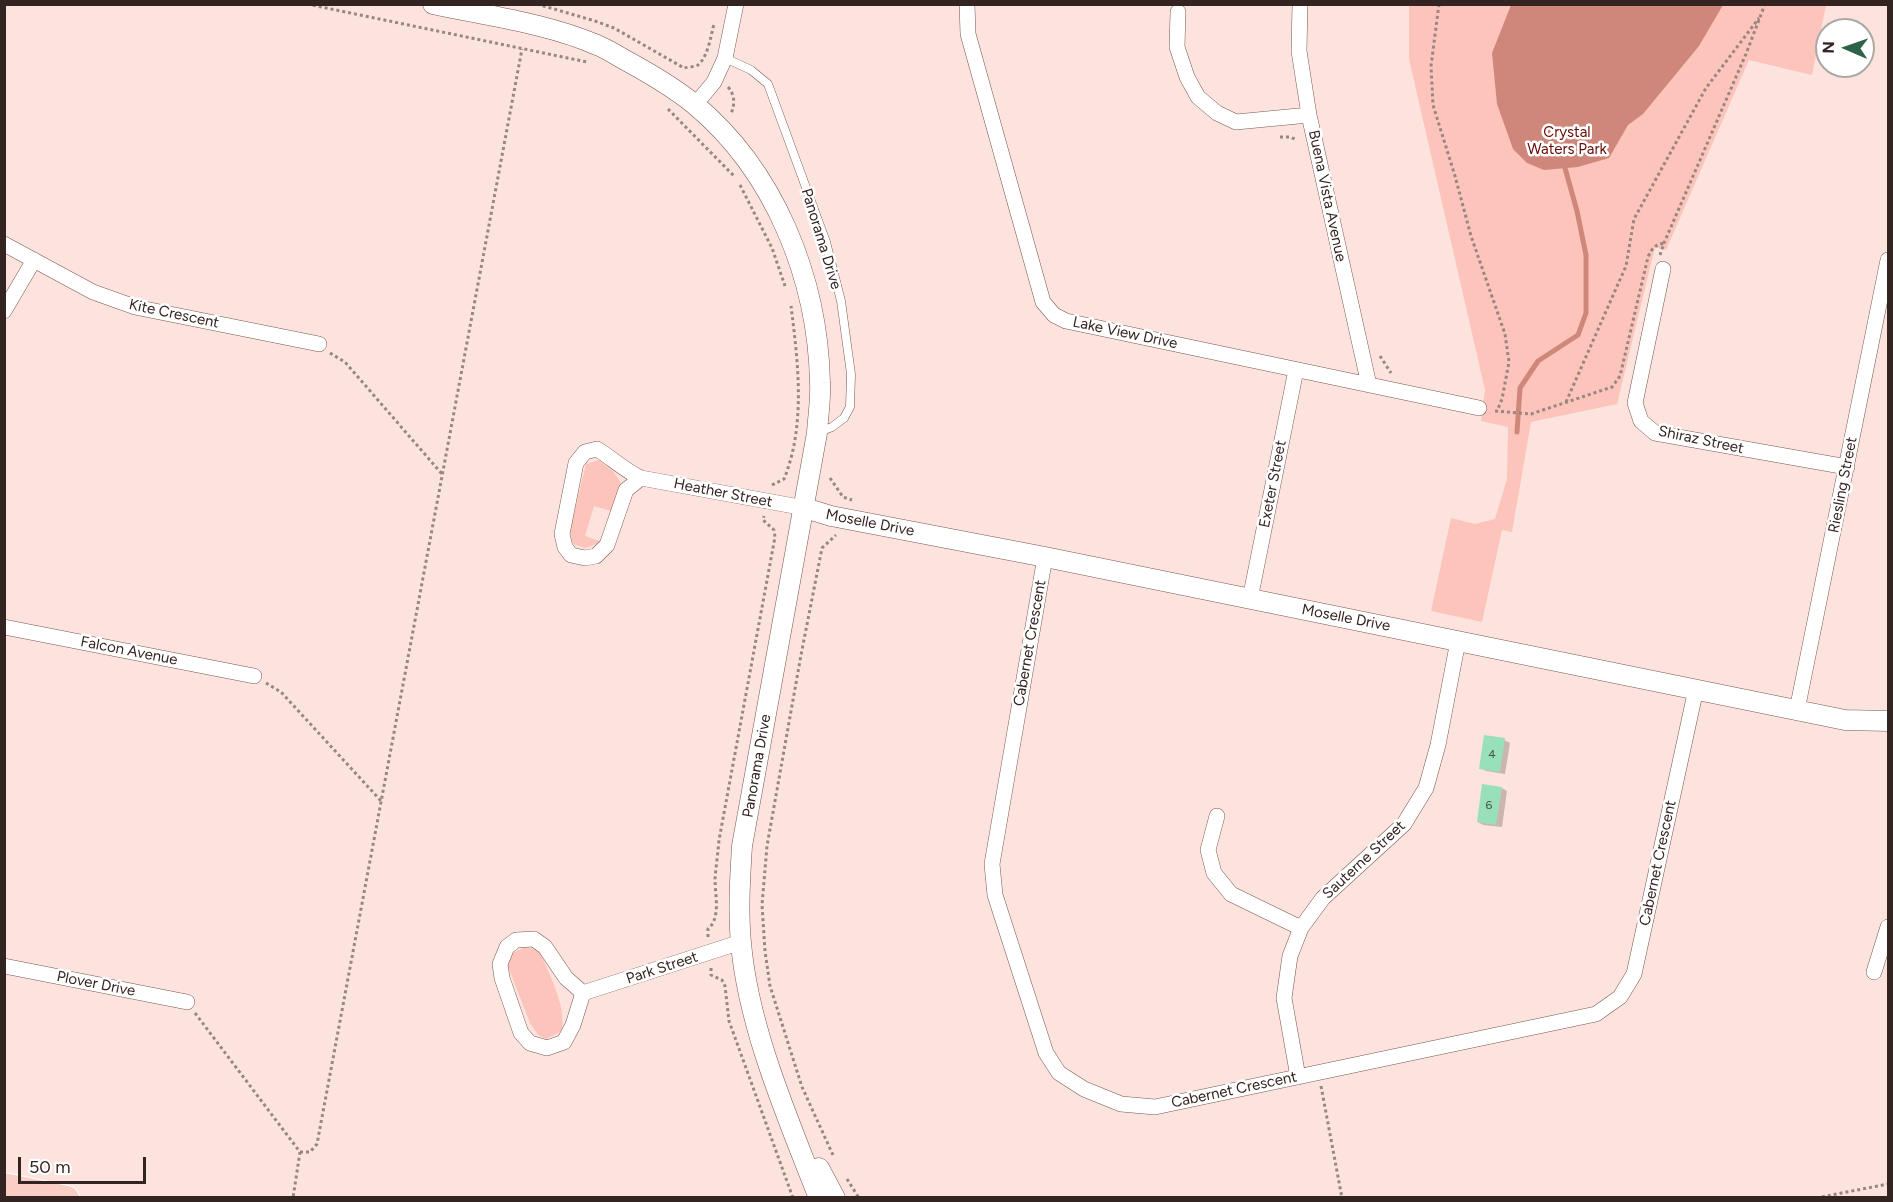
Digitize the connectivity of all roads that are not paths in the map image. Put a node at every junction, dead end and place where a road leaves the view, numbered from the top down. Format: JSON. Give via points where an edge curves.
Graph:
{"nodes":[{"id":1,"x":433,"y":4,"type":"edge"},
{"id":2,"x":736,"y":4,"type":"edge"},
{"id":3,"x":967,"y":4,"type":"edge"},
{"id":4,"x":1300,"y":4,"type":"edge"},
{"id":5,"x":1178,"y":12,"type":"dead end"},
{"id":6,"x":725,"y":58,"type":"junction"},
{"id":7,"x":695,"y":105,"type":"junction"},
{"id":8,"x":1309,"y":115,"type":"junction"},
{"id":9,"x":4,"y":244,"type":"edge"},
{"id":10,"x":34,"y":260,"type":"junction"},
{"id":11,"x":1888,"y":260,"type":"edge"},
{"id":12,"x":1663,"y":269,"type":"dead end"},
{"id":13,"x":4,"y":311,"type":"edge"},
{"id":14,"x":319,"y":344,"type":"road end"},
{"id":15,"x":1296,"y":370,"type":"junction"},
{"id":16,"x":1369,"y":385,"type":"junction"},
{"id":17,"x":1479,"y":408,"type":"dead end"},
{"id":18,"x":817,"y":433,"type":"junction"},
{"id":19,"x":1846,"y":467,"type":"junction"},
{"id":20,"x":641,"y":478,"type":"junction"},
{"id":21,"x":805,"y":508,"type":"junction"},
{"id":22,"x":1045,"y":557,"type":"junction"},
{"id":23,"x":1250,"y":599,"type":"junction"},
{"id":24,"x":4,"y":627,"type":"edge"},
{"id":25,"x":1458,"y":641,"type":"junction"},
{"id":26,"x":254,"y":676,"type":"road end"},
{"id":27,"x":1696,"y":690,"type":"junction"},
{"id":28,"x":1797,"y":710,"type":"junction"},
{"id":29,"x":1888,"y":721,"type":"edge"},
{"id":30,"x":1217,"y":816,"type":"dead end"},
{"id":31,"x":1888,"y":927,"type":"edge"},
{"id":32,"x":1301,"y":928,"type":"junction"},
{"id":33,"x":741,"y":942,"type":"junction"},
{"id":34,"x":4,"y":966,"type":"edge"},
{"id":35,"x":1874,"y":972,"type":"dead end"},
{"id":36,"x":583,"y":993,"type":"junction"},
{"id":37,"x":187,"y":1002,"type":"road end"},
{"id":38,"x":1298,"y":1077,"type":"junction"},
{"id":39,"x":780,"y":1097,"type":"junction"},
{"id":40,"x":4,"y":1185,"type":"edge"},
{"id":41,"x":67,"y":1197,"type":"edge"},
{"id":42,"x":819,"y":1197,"type":"edge"},
{"id":43,"x":835,"y":1197,"type":"edge"}],
"edges":[{"from":1,"to":7,"type":"street","name":"Panorama Drive","via":[[541,26],[597,45],[655,76]]},
{"from":2,"to":6,"type":"street"},
{"from":3,"to":15,"type":"street","name":"Lake View Drive","via":[[968,34],[1043,302],[1054,315],[1066,321]]},
{"from":4,"to":8,"type":"street","name":"Buena Vista Avenue","via":[[1299,51]]},
{"from":5,"to":8,"type":"street","via":[[1177,47],[1187,77],[1198,97],[1218,113],[1236,122]]},
{"from":6,"to":7,"type":"street","via":[[714,82]]},
{"from":6,"to":18,"type":"lane","name":"Panorama Drive","via":[[751,70],[768,84],[826,242],[841,301],[851,374],[850,408],[844,418]]},
{"from":7,"to":18,"type":"street","name":"Panorama Drive","via":[[748,163],[795,248],[817,334]]},
{"from":8,"to":16,"type":"street","name":"Buena Vista Avenue"},
{"from":9,"to":10,"type":"street","name":"Kite Crescent"},
{"from":10,"to":13,"type":"street"},
{"from":10,"to":14,"type":"street","name":"Kite Crescent","via":[[93,292],[135,308]]},
{"from":11,"to":19,"type":"street","name":"Riesling Street"},
{"from":12,"to":19,"type":"street","name":"Shiraz Street","via":[[1635,403],[1641,421],[1655,433]]},
{"from":15,"to":16,"type":"street","name":"Lake View Drive"},
{"from":15,"to":23,"type":"street","name":"Exeter Street"},
{"from":16,"to":17,"type":"street","name":"Lake View Drive"},
{"from":18,"to":21,"type":"street","name":"Panorama Drive"},
{"from":19,"to":28,"type":"street","name":"Riesling Street"},
{"from":20,"to":20,"type":"street","name":"Heather Street","via":[[626,490],[607,545],[596,556],[571,555],[562,534],[576,463],[585,452],[597,449]]},
{"from":20,"to":21,"type":"street","name":"Heather Street"},
{"from":21,"to":22,"type":"street","name":"Moselle Drive"},
{"from":21,"to":33,"type":"street","name":"Panorama Drive","via":[[742,846]]},
{"from":22,"to":23,"type":"street","name":"Moselle Drive"},
{"from":22,"to":38,"type":"street","name":"Cabernet Crescent","via":[[992,864],[995,895],[1046,1053],[1059,1073],[1084,1089],[1121,1104],[1155,1107]]},
{"from":23,"to":25,"type":"street","name":"Moselle Drive"},
{"from":24,"to":26,"type":"street","name":"Falcon Avenue"},
{"from":25,"to":27,"type":"street","name":"Moselle Drive"},
{"from":25,"to":32,"type":"street","name":"Sauterne Street","via":[[1426,788],[1404,824],[1323,898]]},
{"from":27,"to":28,"type":"street","name":"Moselle Drive"},
{"from":27,"to":38,"type":"street","name":"Cabernet Crescent","via":[[1634,974],[1620,997],[1596,1014]]},
{"from":28,"to":29,"type":"street","name":"Moselle Drive","via":[[1845,720]]},
{"from":30,"to":32,"type":"street","via":[[1208,850],[1214,873],[1231,894]]},
{"from":31,"to":35,"type":"street"},
{"from":32,"to":38,"type":"street","name":"Sauterne Street","via":[[1290,956],[1284,998]]},
{"from":33,"to":36,"type":"street","name":"Park Street"},
{"from":33,"to":39,"type":"street","name":"Panorama Drive","via":[[747,988]]},
{"from":34,"to":37,"type":"street","name":"Plover Drive"},
{"from":36,"to":36,"type":"street","via":[[564,1042],[547,1048],[530,1043],[521,1033],[502,978],[500,964],[507,947],[516,940],[534,939]]},
{"from":39,"to":42,"type":"street","name":"Panorama Drive"},
{"from":39,"to":43,"type":"street","name":"Panorama Drive"},
{"from":40,"to":41,"type":"main road"}]}
